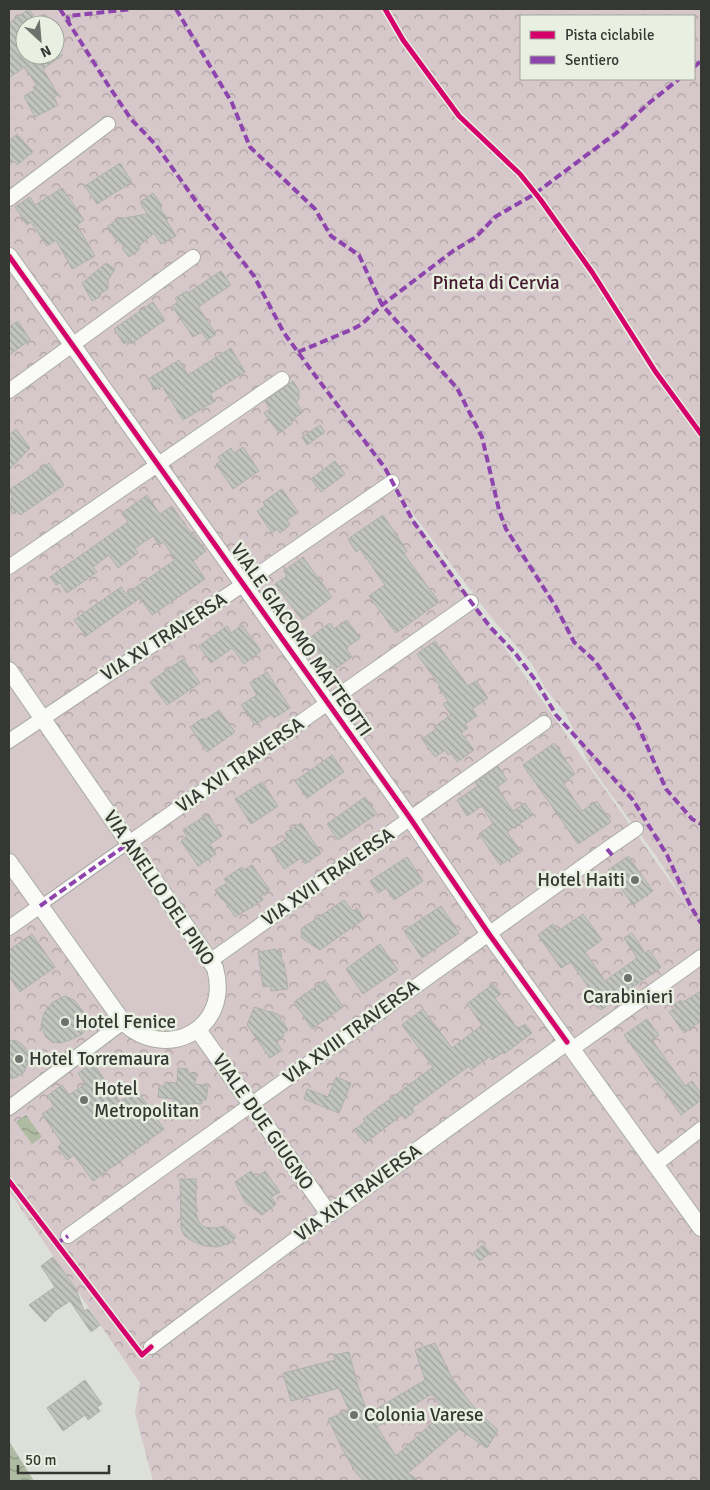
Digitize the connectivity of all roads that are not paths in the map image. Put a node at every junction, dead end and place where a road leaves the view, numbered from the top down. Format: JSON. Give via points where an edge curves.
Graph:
{"nodes":[{"id":1,"x":108,"y":124,"type":"dead end"},
{"id":2,"x":9,"y":199,"type":"edge"},
{"id":3,"x":9,"y":256,"type":"edge"},
{"id":4,"x":193,"y":257,"type":"dead end"},
{"id":5,"x":72,"y":344,"type":"junction"},
{"id":6,"x":282,"y":379,"type":"dead end"},
{"id":7,"x":9,"y":391,"type":"edge"},
{"id":8,"x":158,"y":464,"type":"junction"},
{"id":9,"x":392,"y":482,"type":"dead end"},
{"id":10,"x":9,"y":567,"type":"edge"},
{"id":11,"x":244,"y":584,"type":"junction"},
{"id":12,"x":471,"y":602,"type":"dead end"},
{"id":13,"x":9,"y":670,"type":"edge"},
{"id":14,"x":328,"y":704,"type":"junction"},
{"id":15,"x":42,"y":717,"type":"junction"},
{"id":16,"x":544,"y":723,"type":"dead end"},
{"id":17,"x":9,"y":741,"type":"edge"},
{"id":18,"x":410,"y":818,"type":"junction"},
{"id":19,"x":636,"y":829,"type":"dead end"},
{"id":20,"x":129,"y":843,"type":"junction"},
{"id":21,"x":9,"y":862,"type":"edge"},
{"id":22,"x":40,"y":906,"type":"junction"},
{"id":23,"x":9,"y":928,"type":"edge"},
{"id":24,"x":489,"y":934,"type":"junction"},
{"id":25,"x":701,"y":957,"type":"edge"},
{"id":26,"x":210,"y":961,"type":"junction"},
{"id":27,"x":122,"y":1022,"type":"junction"},
{"id":28,"x":198,"y":1030,"type":"junction"},
{"id":29,"x":570,"y":1046,"type":"junction"},
{"id":30,"x":250,"y":1104,"type":"junction"},
{"id":31,"x":9,"y":1108,"type":"edge"},
{"id":32,"x":701,"y":1129,"type":"edge"},
{"id":33,"x":655,"y":1165,"type":"junction"},
{"id":34,"x":328,"y":1214,"type":"junction"},
{"id":35,"x":701,"y":1228,"type":"edge"},
{"id":36,"x":68,"y":1236,"type":"dead end"},
{"id":37,"x":151,"y":1347,"type":"dead end"}],
"edges":[{"from":1,"to":2,"type":"street"},
{"from":3,"to":5,"type":"street","name":"VIALE GIACOMO MATTEOTTI"},
{"from":4,"to":5,"type":"street"},
{"from":5,"to":7,"type":"street"},
{"from":5,"to":8,"type":"street","name":"VIALE GIACOMO MATTEOTTI"},
{"from":6,"to":8,"type":"street"},
{"from":8,"to":10,"type":"street"},
{"from":8,"to":11,"type":"street","name":"VIALE GIACOMO MATTEOTTI"},
{"from":9,"to":11,"type":"street","name":"VIA XV TRAVERSA"},
{"from":11,"to":14,"type":"street","name":"VIALE GIACOMO MATTEOTTI"},
{"from":11,"to":15,"type":"street","name":"VIA XV TRAVERSA"},
{"from":12,"to":14,"type":"street","name":"VIA XVI TRAVERSA"},
{"from":13,"to":15,"type":"street","name":"VIA ANELLO DEL PINO"},
{"from":14,"to":18,"type":"street","name":"VIALE GIACOMO MATTEOTTI"},
{"from":14,"to":20,"type":"street","name":"VIA XVI TRAVERSA"},
{"from":15,"to":17,"type":"street","name":"VIA XV TRAVERSA"},
{"from":15,"to":20,"type":"street","name":"VIA ANELLO DEL PINO"},
{"from":16,"to":18,"type":"street","name":"VIA XVII TRAVERSA"},
{"from":18,"to":24,"type":"street","name":"VIALE GIACOMO MATTEOTTI"},
{"from":18,"to":26,"type":"street","name":"VIA XVII TRAVERSA"},
{"from":19,"to":24,"type":"street","name":"VIA XVIII TRAVERSA"},
{"from":20,"to":22,"type":"street","name":"VIA XVI TRAVERSA"},
{"from":20,"to":26,"type":"street","name":"VIA ANELLO DEL PINO"},
{"from":21,"to":22,"type":"street"},
{"from":22,"to":23,"type":"street","name":"VIA XVI TRAVERSA"},
{"from":22,"to":27,"type":"street"},
{"from":24,"to":29,"type":"street","name":"VIALE GIACOMO MATTEOTTI"},
{"from":24,"to":30,"type":"street","name":"VIA XVIII TRAVERSA"},
{"from":25,"to":29,"type":"street","name":"VIA XIX TRAVERSA"},
{"from":26,"to":28,"type":"street","name":"VIA ANELLO DEL PINO","via":[[218,979],[217,1000],[209,1019]]},
{"from":27,"to":28,"type":"street","via":[[137,1033],[160,1040],[180,1038]]},
{"from":27,"to":31,"type":"street"},
{"from":28,"to":30,"type":"street","name":"VIALE DUE GIUGNO"},
{"from":29,"to":33,"type":"street","name":"VIALE GIACOMO MATTEOTTI"},
{"from":29,"to":34,"type":"street","name":"VIA XIX TRAVERSA"},
{"from":30,"to":34,"type":"street","name":"VIALE DUE GIUGNO"},
{"from":30,"to":36,"type":"street","name":"VIA XVIII TRAVERSA"},
{"from":32,"to":33,"type":"street"},
{"from":33,"to":35,"type":"street","name":"VIALE GIACOMO MATTEOTTI"},
{"from":34,"to":37,"type":"street","name":"VIA XIX TRAVERSA"}]}
